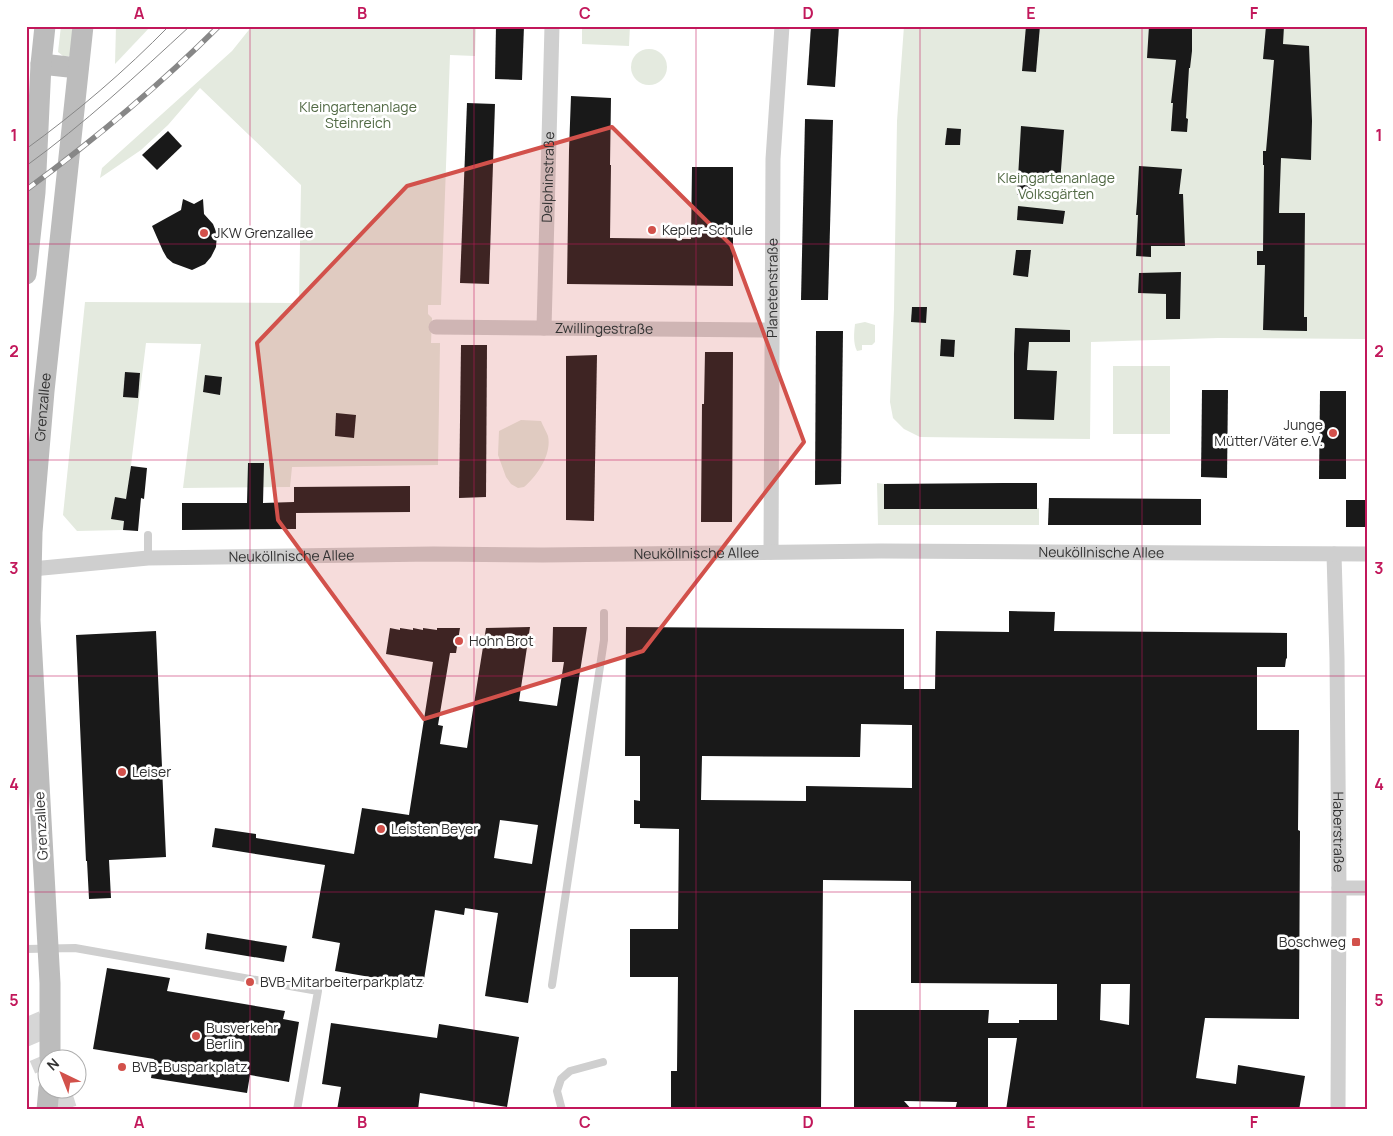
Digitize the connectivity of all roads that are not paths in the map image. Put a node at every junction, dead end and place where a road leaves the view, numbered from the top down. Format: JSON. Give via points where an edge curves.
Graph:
{"nodes":[{"id":1,"x":45,"y":26,"type":"edge"},
{"id":2,"x":83,"y":26,"type":"edge"},
{"id":3,"x":552,"y":26,"type":"edge"},
{"id":4,"x":782,"y":26,"type":"edge"},
{"id":5,"x":41,"y":64,"type":"junction"},
{"id":6,"x":78,"y":68,"type":"junction"},
{"id":7,"x":26,"y":274,"type":"edge"},
{"id":8,"x":436,"y":327,"type":"dead end"},
{"id":9,"x":544,"y":328,"type":"junction"},
{"id":10,"x":772,"y":330,"type":"junction"},
{"id":11,"x":148,"y":535,"type":"dead end"},
{"id":12,"x":771,"y":552,"type":"junction"},
{"id":13,"x":1334,"y":554,"type":"junction"},
{"id":14,"x":1367,"y":554,"type":"edge"},
{"id":15,"x":148,"y":558,"type":"junction"},
{"id":16,"x":29,"y":569,"type":"edge"},
{"id":17,"x":604,"y":613,"type":"dead end"},
{"id":18,"x":1339,"y":888,"type":"junction"},
{"id":19,"x":1367,"y":888,"type":"edge"},
{"id":20,"x":48,"y":948,"type":"junction"},
{"id":21,"x":26,"y":949,"type":"edge"},
{"id":22,"x":552,"y":985,"type":"dead end"},
{"id":23,"x":50,"y":1048,"type":"edge"},
{"id":24,"x":604,"y":1062,"type":"dead end"},
{"id":25,"x":297,"y":1110,"type":"edge"},
{"id":26,"x":562,"y":1110,"type":"edge"},
{"id":27,"x":1338,"y":1110,"type":"edge"}],
"edges":[{"from":1,"to":5,"type":"main road"},
{"from":2,"to":6,"type":"main road","name":"Grenzallee"},
{"from":3,"to":9,"type":"street","name":"Delphinstraße"},
{"from":4,"to":10,"type":"street","name":"Planetenstraße","via":[[773,159]]},
{"from":5,"to":6,"type":"main road"},
{"from":5,"to":7,"type":"main road","via":[[35,192]]},
{"from":6,"to":16,"type":"main road","name":"Grenzallee"},
{"from":8,"to":9,"type":"street","name":"Zwillingestraße"},
{"from":9,"to":10,"type":"street","name":"Zwillingestraße"},
{"from":10,"to":12,"type":"street","name":"Planetenstraße"},
{"from":11,"to":15,"type":"lane"},
{"from":12,"to":13,"type":"street","name":"Neuköllnische Allee"},
{"from":12,"to":15,"type":"street","name":"Neuköllnische Allee"},
{"from":13,"to":14,"type":"street","name":"Neuköllnische Allee"},
{"from":13,"to":18,"type":"street","name":"Haberstraße"},
{"from":15,"to":16,"type":"street","name":"Neuköllnische Allee"},
{"from":16,"to":20,"type":"main road","name":"Grenzallee"},
{"from":17,"to":22,"type":"lane","via":[[604,640]]},
{"from":18,"to":19,"type":"street"},
{"from":18,"to":27,"type":"street","name":"Haberstraße"},
{"from":20,"to":21,"type":"lane"},
{"from":20,"to":23,"type":"main road","name":"Grenzallee"},
{"from":20,"to":25,"type":"lane","via":[[75,948],[318,991]]},
{"from":24,"to":26,"type":"lane","via":[[570,1070],[562,1079],[557,1090]]}]}
